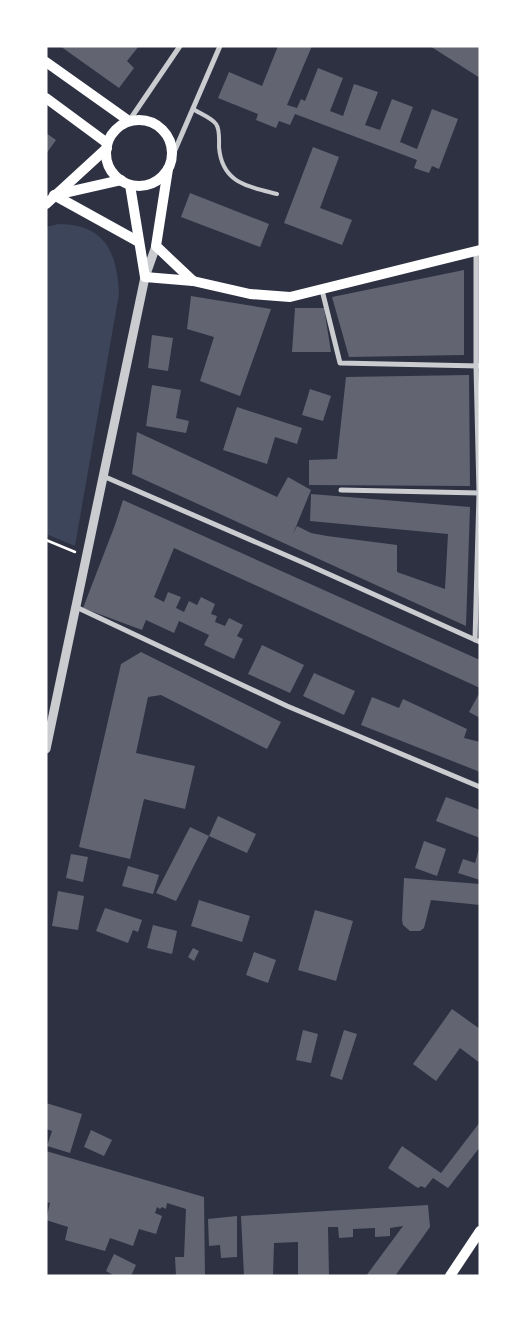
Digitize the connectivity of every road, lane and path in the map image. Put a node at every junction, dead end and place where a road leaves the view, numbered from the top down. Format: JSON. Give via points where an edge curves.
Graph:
{"nodes":[{"id":1,"x":180,"y":46,"type":"edge"},
{"id":2,"x":220,"y":46,"type":"edge"},
{"id":3,"x":46,"y":62,"type":"edge"},
{"id":4,"x":46,"y":98,"type":"edge"},
{"id":5,"x":193,"y":109,"type":"junction"},
{"id":6,"x":129,"y":121,"type":"junction"},
{"id":7,"x":107,"y":146,"type":"junction"},
{"id":8,"x":172,"y":158,"type":"junction"},
{"id":9,"x":169,"y":168,"type":"junction"},
{"id":10,"x":126,"y":183,"type":"junction"},
{"id":11,"x":277,"y":194,"type":"dead end"},
{"id":12,"x":54,"y":195,"type":"junction"},
{"id":13,"x":46,"y":204,"type":"edge"},
{"id":14,"x":140,"y":242,"type":"junction"},
{"id":15,"x":156,"y":246,"type":"junction"},
{"id":16,"x":478,"y":251,"type":"edge"},
{"id":17,"x":145,"y":277,"type":"junction"},
{"id":18,"x":193,"y":281,"type":"junction"},
{"id":19,"x":322,"y":290,"type":"junction"},
{"id":20,"x":478,"y":366,"type":"edge"},
{"id":21,"x":103,"y":476,"type":"junction"},
{"id":22,"x":341,"y":490,"type":"dead end"},
{"id":23,"x":479,"y":494,"type":"edge"},
{"id":24,"x":46,"y":540,"type":"edge"},
{"id":25,"x":86,"y":557,"type":"junction"},
{"id":26,"x":76,"y":607,"type":"junction"},
{"id":27,"x":478,"y":641,"type":"edge"},
{"id":28,"x":46,"y":749,"type":"edge"},
{"id":29,"x":480,"y":787,"type":"edge"},
{"id":30,"x":480,"y":1231,"type":"edge"},
{"id":31,"x":450,"y":1276,"type":"edge"}],
"edges":[{"from":1,"to":6,"type":"street"},
{"from":2,"to":5,"type":"street"},
{"from":3,"to":6,"type":"main road"},
{"from":4,"to":7,"type":"main road"},
{"from":5,"to":8,"type":"street"},
{"from":5,"to":11,"type":"lane","via":[[216,123],[220,160],[228,175],[245,186]]},
{"from":6,"to":7,"type":"main road","via":[[119,126]]},
{"from":6,"to":8,"type":"main road","via":[[150,122],[160,127],[171,146]]},
{"from":7,"to":10,"type":"main road","via":[[108,164],[113,173]]},
{"from":7,"to":12,"type":"main road"},
{"from":8,"to":9,"type":"main road"},
{"from":9,"to":10,"type":"main road","via":[[152,183],[142,186]]},
{"from":9,"to":15,"type":"main road"},
{"from":10,"to":12,"type":"main road"},
{"from":10,"to":14,"type":"main road"},
{"from":12,"to":13,"type":"main road"},
{"from":12,"to":14,"type":"main road"},
{"from":14,"to":17,"type":"main road"},
{"from":15,"to":17,"type":"street"},
{"from":15,"to":18,"type":"main road"},
{"from":16,"to":19,"type":"main road"},
{"from":16,"to":20,"type":"street"},
{"from":17,"to":18,"type":"main road"},
{"from":17,"to":21,"type":"street"},
{"from":18,"to":19,"type":"main road","via":[[260,295],[290,297]]},
{"from":19,"to":20,"type":"street","via":[[340,363]]},
{"from":20,"to":23,"type":"street"},
{"from":21,"to":25,"type":"street"},
{"from":21,"to":27,"type":"street"},
{"from":22,"to":23,"type":"street"},
{"from":23,"to":27,"type":"street"},
{"from":24,"to":25,"type":"path"},
{"from":25,"to":26,"type":"street"},
{"from":26,"to":28,"type":"street"},
{"from":26,"to":29,"type":"street","via":[[287,706]]},
{"from":30,"to":31,"type":"main road"}]}
